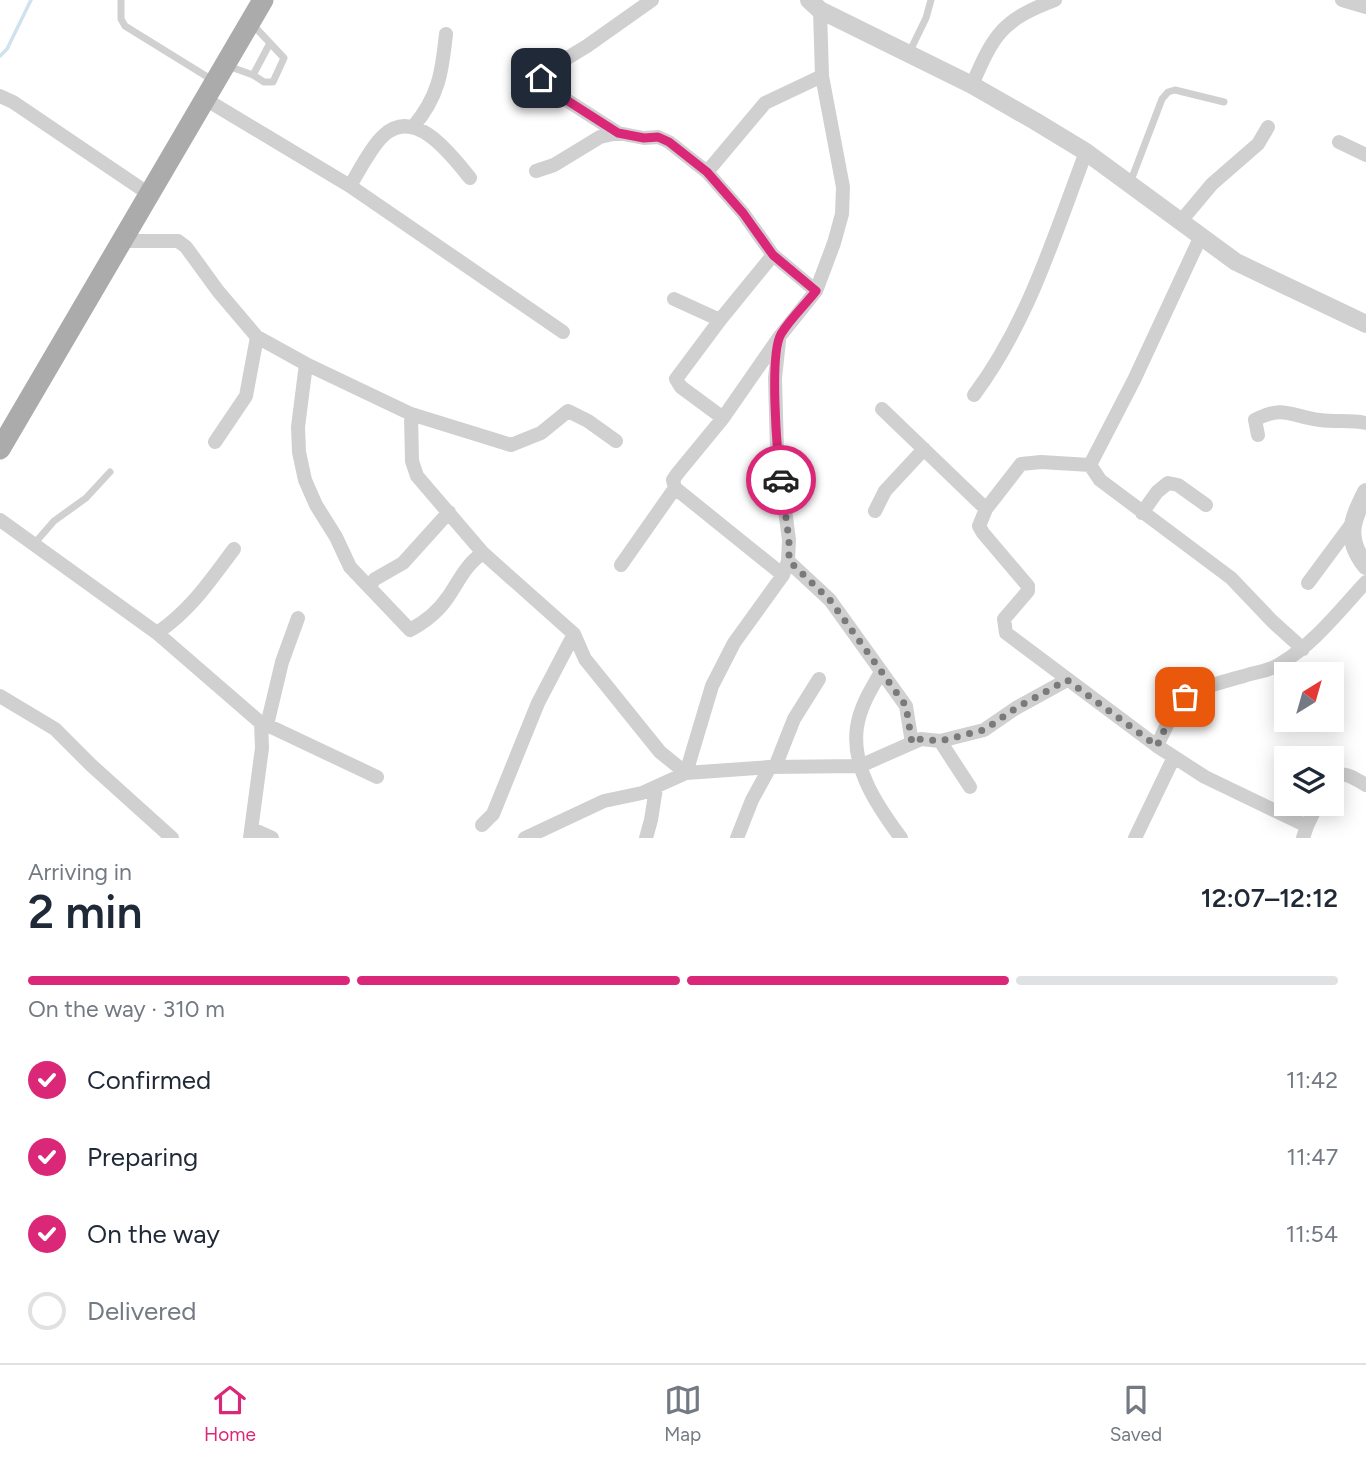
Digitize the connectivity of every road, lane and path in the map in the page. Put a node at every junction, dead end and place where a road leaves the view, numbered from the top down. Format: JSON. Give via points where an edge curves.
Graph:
{"nodes":[{"id":1,"x":121,"y":0,"type":"edge"},
{"id":2,"x":263,"y":0,"type":"edge"},
{"id":3,"x":652,"y":0,"type":"edge"},
{"id":4,"x":931,"y":0,"type":"edge"},
{"id":5,"x":1055,"y":0,"type":"edge"},
{"id":6,"x":1342,"y":0,"type":"edge"},
{"id":7,"x":814,"y":5,"type":"edge"},
{"id":8,"x":1366,"y":7,"type":"edge"},
{"id":9,"x":250,"y":22,"type":"junction"},
{"id":10,"x":446,"y":34,"type":"dead end"},
{"id":11,"x":270,"y":43,"type":"junction"},
{"id":12,"x":909,"y":54,"type":"junction"},
{"id":13,"x":253,"y":75,"type":"junction"},
{"id":14,"x":822,"y":76,"type":"junction"},
{"id":15,"x":215,"y":82,"type":"junction"},
{"id":16,"x":972,"y":85,"type":"junction"},
{"id":17,"x":0,"y":96,"type":"edge"},
{"id":18,"x":1224,"y":102,"type":"dead end"},
{"id":19,"x":413,"y":127,"type":"junction"},
{"id":20,"x":1268,"y":127,"type":"dead end"},
{"id":21,"x":618,"y":133,"type":"junction"},
{"id":22,"x":1339,"y":142,"type":"dead end"},
{"id":23,"x":1086,"y":152,"type":"junction"},
{"id":24,"x":1366,"y":155,"type":"edge"},
{"id":25,"x":536,"y":171,"type":"dead end"},
{"id":26,"x":707,"y":172,"type":"junction"},
{"id":27,"x":470,"y":177,"type":"dead end"},
{"id":28,"x":1130,"y":183,"type":"junction"},
{"id":29,"x":350,"y":186,"type":"junction"},
{"id":30,"x":149,"y":194,"type":"junction"},
{"id":31,"x":1181,"y":221,"type":"junction"},
{"id":32,"x":1201,"y":236,"type":"junction"},
{"id":33,"x":123,"y":241,"type":"junction"},
{"id":34,"x":773,"y":255,"type":"junction"},
{"id":35,"x":816,"y":291,"type":"junction"},
{"id":36,"x":674,"y":299,"type":"dead end"},
{"id":37,"x":720,"y":320,"type":"junction"},
{"id":38,"x":1366,"y":324,"type":"edge"},
{"id":39,"x":563,"y":332,"type":"dead end"},
{"id":40,"x":780,"y":336,"type":"junction"},
{"id":41,"x":257,"y":337,"type":"junction"},
{"id":42,"x":306,"y":364,"type":"junction"},
{"id":43,"x":974,"y":395,"type":"dead end"},
{"id":44,"x":882,"y":409,"type":"dead end"},
{"id":45,"x":411,"y":414,"type":"junction"},
{"id":46,"x":723,"y":418,"type":"junction"},
{"id":47,"x":1366,"y":424,"type":"edge"},
{"id":48,"x":1258,"y":435,"type":"dead end"},
{"id":49,"x":616,"y":441,"type":"dead end"},
{"id":50,"x":215,"y":442,"type":"dead end"},
{"id":51,"x":0,"y":449,"type":"edge"},
{"id":52,"x":924,"y":449,"type":"junction"},
{"id":53,"x":1090,"y":465,"type":"junction"},
{"id":54,"x":110,"y":472,"type":"dead end"},
{"id":55,"x":676,"y":488,"type":"junction"},
{"id":56,"x":1366,"y":492,"type":"edge"},
{"id":57,"x":1206,"y":505,"type":"dead end"},
{"id":58,"x":986,"y":509,"type":"junction"},
{"id":59,"x":875,"y":511,"type":"dead end"},
{"id":60,"x":449,"y":512,"type":"junction"},
{"id":61,"x":1142,"y":513,"type":"junction"},
{"id":62,"x":0,"y":520,"type":"edge"},
{"id":63,"x":1351,"y":525,"type":"junction"},
{"id":64,"x":34,"y":544,"type":"junction"},
{"id":65,"x":234,"y":549,"type":"dead end"},
{"id":66,"x":483,"y":552,"type":"junction"},
{"id":67,"x":621,"y":565,"type":"dead end"},
{"id":68,"x":1366,"y":566,"type":"edge"},
{"id":69,"x":786,"y":568,"type":"junction"},
{"id":70,"x":1366,"y":582,"type":"edge"},
{"id":71,"x":1308,"y":583,"type":"dead end"},
{"id":72,"x":370,"y":586,"type":"junction"},
{"id":73,"x":298,"y":618,"type":"dead end"},
{"id":74,"x":157,"y":633,"type":"junction"},
{"id":75,"x":573,"y":634,"type":"junction"},
{"id":76,"x":1303,"y":649,"type":"junction"},
{"id":77,"x":881,"y":672,"type":"junction"},
{"id":78,"x":819,"y":679,"type":"dead end"},
{"id":79,"x":1067,"y":680,"type":"junction"},
{"id":80,"x":0,"y":696,"type":"edge"},
{"id":81,"x":264,"y":724,"type":"junction"},
{"id":82,"x":940,"y":741,"type":"junction"},
{"id":83,"x":912,"y":743,"type":"junction"},
{"id":84,"x":1157,"y":746,"type":"junction"},
{"id":85,"x":1174,"y":757,"type":"junction"},
{"id":86,"x":860,"y":766,"type":"junction"},
{"id":87,"x":773,"y":767,"type":"junction"},
{"id":88,"x":686,"y":773,"type":"junction"},
{"id":89,"x":1344,"y":774,"type":"edge"},
{"id":90,"x":377,"y":777,"type":"dead end"},
{"id":91,"x":1366,"y":785,"type":"edge"},
{"id":92,"x":970,"y":787,"type":"dead end"},
{"id":93,"x":656,"y":788,"type":"junction"},
{"id":94,"x":1312,"y":816,"type":"edge"},
{"id":95,"x":482,"y":825,"type":"dead end"},
{"id":96,"x":1305,"y":832,"type":"edge"},
{"id":97,"x":251,"y":833,"type":"edge"},
{"id":98,"x":172,"y":838,"type":"edge"},
{"id":99,"x":272,"y":838,"type":"edge"},
{"id":100,"x":525,"y":838,"type":"edge"},
{"id":101,"x":646,"y":838,"type":"edge"},
{"id":102,"x":737,"y":838,"type":"edge"},
{"id":103,"x":901,"y":838,"type":"edge"},
{"id":104,"x":1135,"y":838,"type":"edge"}],
"edges":[{"from":1,"to":15,"type":"lane","via":[[125,26]]},
{"from":2,"to":9,"type":"main road"},
{"from":3,"to":21,"type":"street","via":[[541,78],[543,85]]},
{"from":4,"to":12,"type":"lane"},
{"from":5,"to":16,"type":"street","via":[[1003,26],[988,47]]},
{"from":6,"to":8,"type":"street"},
{"from":7,"to":12,"type":"street"},
{"from":7,"to":14,"type":"street"},
{"from":9,"to":11,"type":"lane"},
{"from":9,"to":15,"type":"main road"},
{"from":10,"to":19,"type":"street","via":[[442,74],[432,103]]},
{"from":11,"to":13,"type":"lane"},
{"from":11,"to":13,"type":"lane","via":[[284,62],[273,82]]},
{"from":12,"to":16,"type":"street"},
{"from":13,"to":15,"type":"lane"},
{"from":14,"to":26,"type":"street","via":[[765,103]]},
{"from":14,"to":35,"type":"street","via":[[843,187],[842,214]]},
{"from":15,"to":29,"type":"street"},
{"from":15,"to":30,"type":"main road"},
{"from":16,"to":23,"type":"street"},
{"from":17,"to":30,"type":"street"},
{"from":18,"to":28,"type":"lane","via":[[1168,92]]},
{"from":19,"to":27,"type":"street","via":[[447,149]]},
{"from":19,"to":29,"type":"street","via":[[383,135]]},
{"from":20,"to":31,"type":"street","via":[[1258,144],[1212,184]]},
{"from":21,"to":25,"type":"street","via":[[600,137]]},
{"from":21,"to":26,"type":"street","via":[[658,137]]},
{"from":22,"to":24,"type":"street"},
{"from":23,"to":28,"type":"street"},
{"from":23,"to":43,"type":"street","via":[[1019,324]]},
{"from":26,"to":34,"type":"street"},
{"from":28,"to":31,"type":"street"},
{"from":29,"to":39,"type":"street"},
{"from":30,"to":33,"type":"main road"},
{"from":31,"to":32,"type":"street"},
{"from":32,"to":38,"type":"street","via":[[1244,267]]},
{"from":32,"to":53,"type":"street"},
{"from":33,"to":41,"type":"street","via":[[178,240]]},
{"from":33,"to":51,"type":"main road"},
{"from":34,"to":35,"type":"street"},
{"from":34,"to":37,"type":"street"},
{"from":35,"to":40,"type":"street"},
{"from":36,"to":37,"type":"street"},
{"from":37,"to":46,"type":"street","via":[[676,379]]},
{"from":40,"to":46,"type":"street"},
{"from":40,"to":69,"type":"street","via":[[776,450],[788,530]]},
{"from":41,"to":42,"type":"street"},
{"from":41,"to":50,"type":"street","via":[[246,396]]},
{"from":42,"to":45,"type":"street"},
{"from":42,"to":72,"type":"street","via":[[298,427],[305,481],[350,566]]},
{"from":44,"to":52,"type":"street"},
{"from":45,"to":49,"type":"street","via":[[511,445],[541,433],[568,411]]},
{"from":45,"to":60,"type":"street","via":[[412,461],[417,476]]},
{"from":46,"to":55,"type":"street","via":[[677,474],[673,480]]},
{"from":47,"to":48,"type":"street","via":[[1269,412],[1255,421]]},
{"from":52,"to":58,"type":"street"},
{"from":52,"to":59,"type":"street","via":[[885,491]]},
{"from":53,"to":58,"type":"street","via":[[1021,464]]},
{"from":53,"to":61,"type":"street","via":[[1100,480]]},
{"from":54,"to":64,"type":"lane"},
{"from":55,"to":67,"type":"street"},
{"from":55,"to":69,"type":"street"},
{"from":56,"to":63,"type":"street"},
{"from":57,"to":61,"type":"street","via":[[1168,483]]},
{"from":58,"to":79,"type":"street","via":[[979,526],[1028,586],[1004,619],[1006,632]]},
{"from":60,"to":66,"type":"street"},
{"from":60,"to":72,"type":"street","via":[[403,564]]},
{"from":61,"to":76,"type":"street","via":[[1231,578]]},
{"from":62,"to":64,"type":"street"},
{"from":63,"to":68,"type":"street","via":[[1354,546]]},
{"from":63,"to":71,"type":"street"},
{"from":64,"to":74,"type":"street"},
{"from":65,"to":74,"type":"street","via":[[199,596]]},
{"from":66,"to":72,"type":"street","via":[[438,610],[410,631]]},
{"from":66,"to":75,"type":"street"},
{"from":69,"to":77,"type":"street","via":[[830,600]]},
{"from":69,"to":88,"type":"street","via":[[734,643],[712,686]]},
{"from":70,"to":76,"type":"street"},
{"from":73,"to":81,"type":"street"},
{"from":74,"to":81,"type":"street"},
{"from":75,"to":88,"type":"street","via":[[585,659],[660,752]]},
{"from":75,"to":95,"type":"street","via":[[538,703],[493,814]]},
{"from":76,"to":84,"type":"street","via":[[1277,666],[1185,697]]},
{"from":77,"to":83,"type":"street","via":[[906,706]]},
{"from":77,"to":86,"type":"street","via":[[866,698],[857,728]]},
{"from":78,"to":87,"type":"street","via":[[794,719]]},
{"from":79,"to":82,"type":"street","via":[[984,730]]},
{"from":79,"to":84,"type":"street"},
{"from":80,"to":98,"type":"street","via":[[55,729]]},
{"from":81,"to":90,"type":"street"},
{"from":81,"to":97,"type":"street"},
{"from":82,"to":83,"type":"street"},
{"from":82,"to":92,"type":"street"},
{"from":83,"to":86,"type":"street"},
{"from":84,"to":85,"type":"street"},
{"from":85,"to":96,"type":"street"},
{"from":85,"to":104,"type":"street"},
{"from":86,"to":87,"type":"street"},
{"from":86,"to":103,"type":"street","via":[[881,811]]},
{"from":87,"to":88,"type":"street"},
{"from":87,"to":102,"type":"street","via":[[752,800]]},
{"from":88,"to":93,"type":"street"},
{"from":89,"to":91,"type":"street"},
{"from":93,"to":100,"type":"street","via":[[604,801]]},
{"from":93,"to":101,"type":"street"},
{"from":94,"to":96,"type":"street"},
{"from":97,"to":99,"type":"street"}]}
